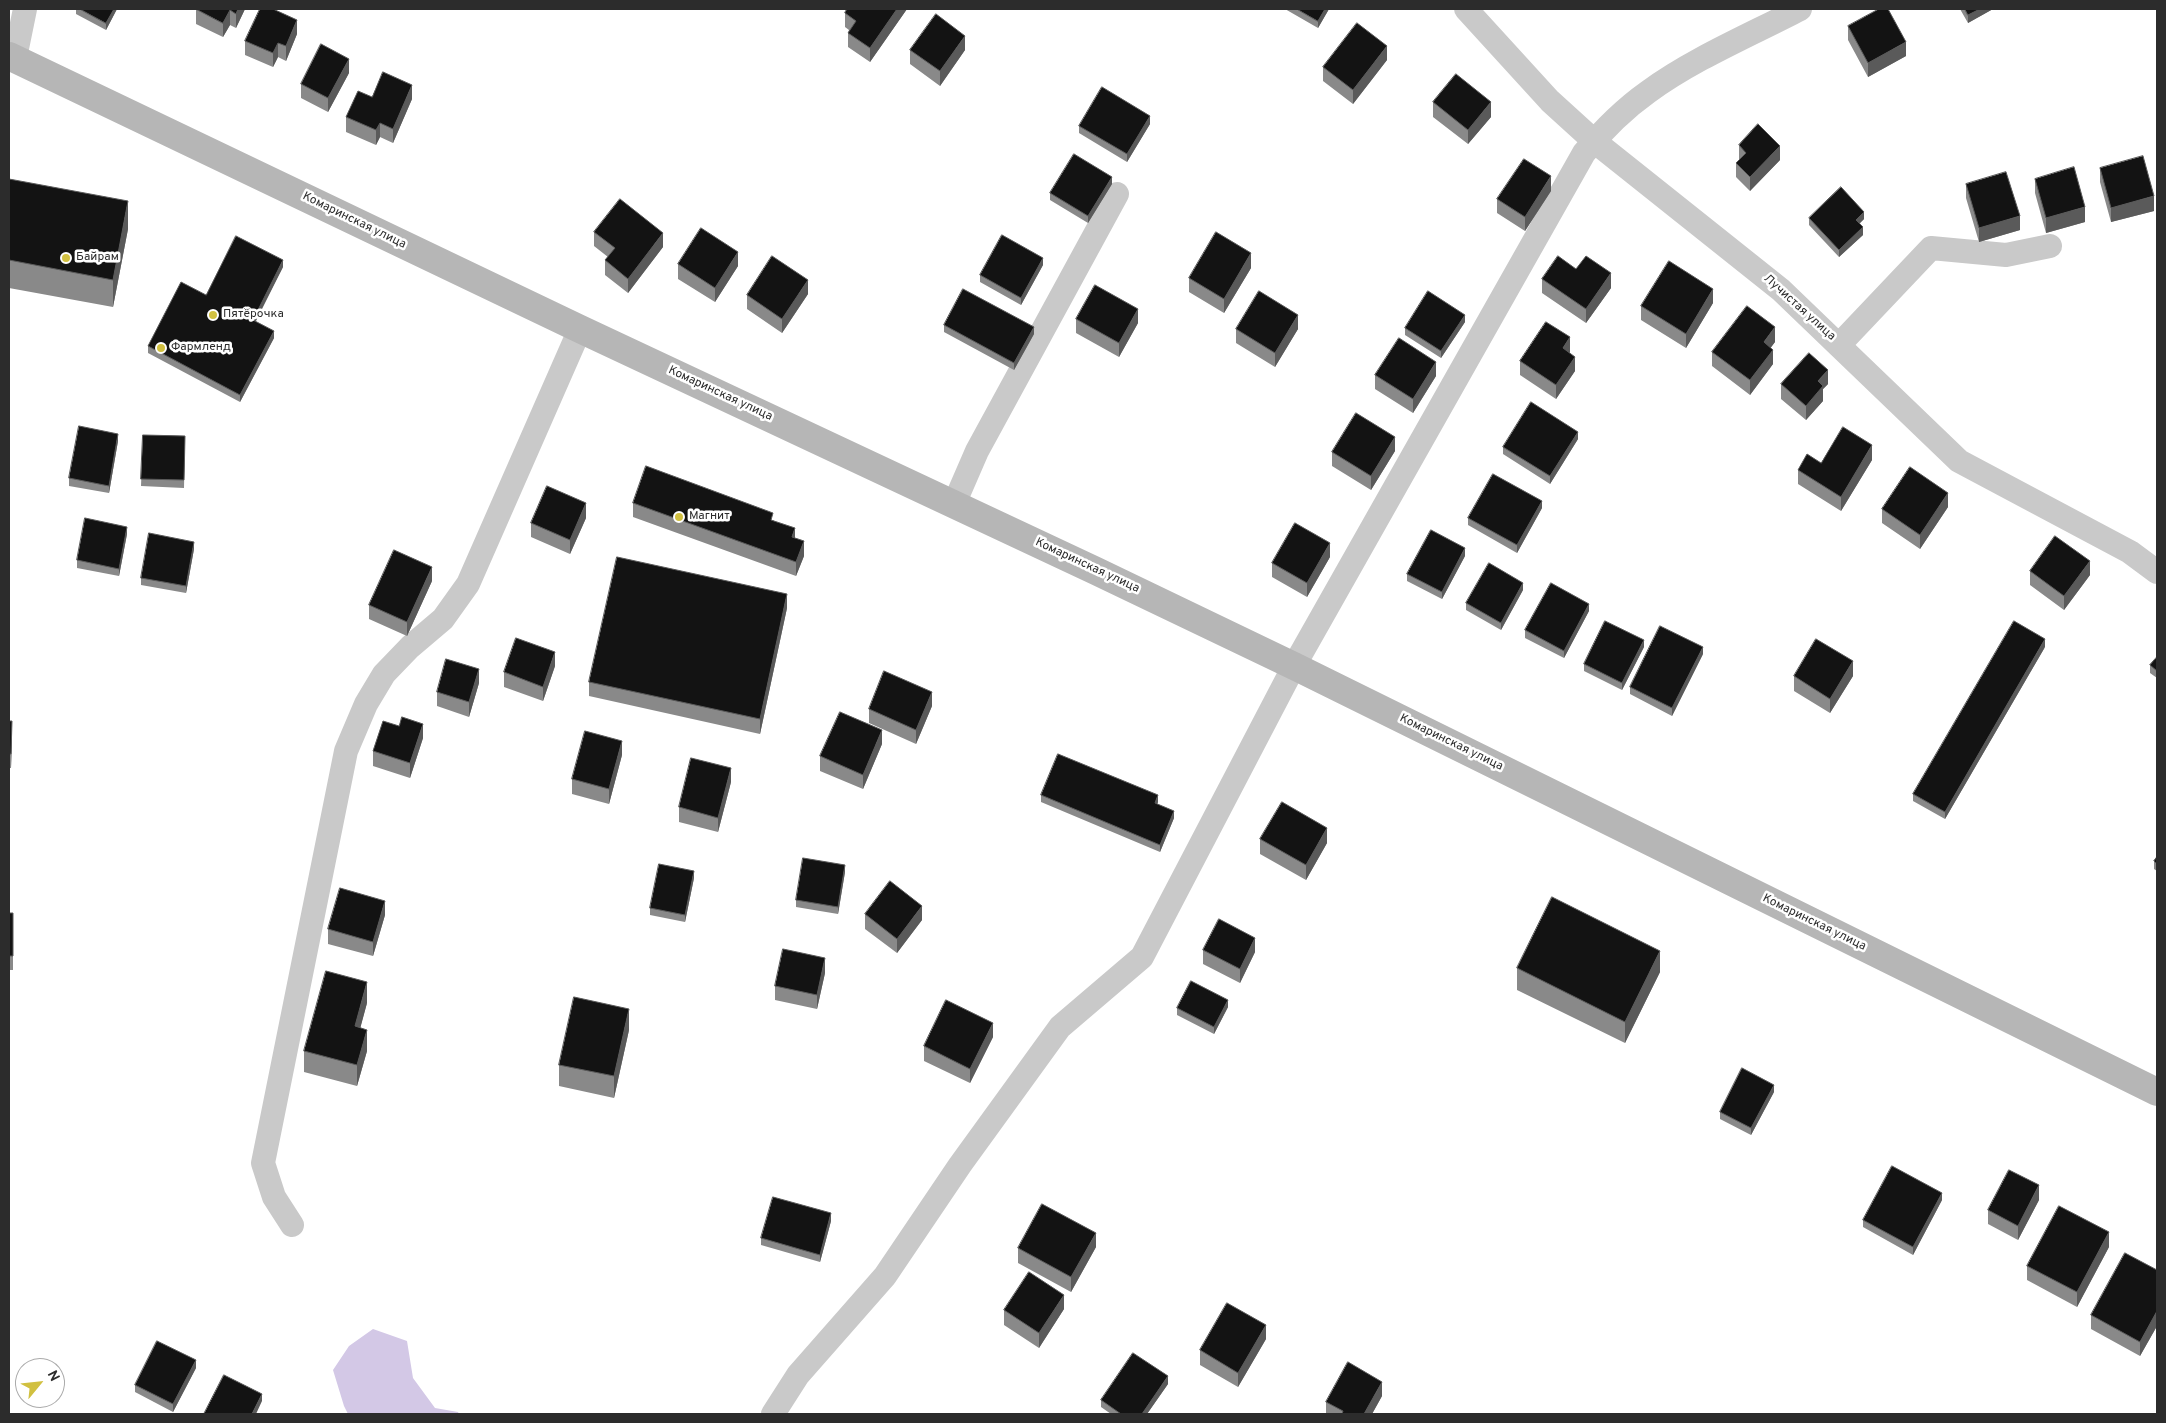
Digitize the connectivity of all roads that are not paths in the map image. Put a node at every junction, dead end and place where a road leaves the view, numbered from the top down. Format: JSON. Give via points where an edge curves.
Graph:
{"nodes":[{"id":1,"x":25,"y":9,"type":"edge"},
{"id":2,"x":1466,"y":9,"type":"edge"},
{"id":3,"x":1800,"y":9,"type":"edge"},
{"id":4,"x":12,"y":57,"type":"edge"},
{"id":5,"x":1594,"y":141,"type":"junction"},
{"id":6,"x":1117,"y":194,"type":"dead end"},
{"id":7,"x":2050,"y":246,"type":"dead end"},
{"id":8,"x":580,"y":329,"type":"junction"},
{"id":9,"x":1839,"y":345,"type":"junction"},
{"id":10,"x":954,"y":504,"type":"junction"},
{"id":11,"x":2157,"y":572,"type":"edge"},
{"id":12,"x":1294,"y":666,"type":"junction"},
{"id":13,"x":2157,"y":1092,"type":"edge"},
{"id":14,"x":292,"y":1225,"type":"dead end"},
{"id":15,"x":773,"y":1414,"type":"edge"}],
"edges":[{"from":1,"to":4,"type":"street"},
{"from":2,"to":5,"type":"street","name":"Лучистая улица","via":[[1550,101]]},
{"from":3,"to":5,"type":"street","via":[[1649,91]]},
{"from":4,"to":8,"type":"street","name":"Комаринская улица"},
{"from":5,"to":9,"type":"street","name":"Лучистая улица","via":[[1781,290]]},
{"from":5,"to":12,"type":"street","via":[[1584,152]]},
{"from":6,"to":10,"type":"street","via":[[977,451]]},
{"from":7,"to":9,"type":"street","via":[[2006,255],[1931,248]]},
{"from":8,"to":10,"type":"street","name":"Комаринская улица"},
{"from":8,"to":14,"type":"street","via":[[468,584],[443,619],[384,674],[366,704],[346,751],[263,1163],[274,1197]]},
{"from":9,"to":11,"type":"street","name":"Лучистая улица","via":[[1959,461],[2130,552]]},
{"from":10,"to":12,"type":"street","name":"Комаринская улица"},
{"from":12,"to":13,"type":"street","name":"Комаринская улица"},
{"from":12,"to":15,"type":"street","via":[[1142,956],[1060,1027],[885,1276],[798,1375]]}]}
